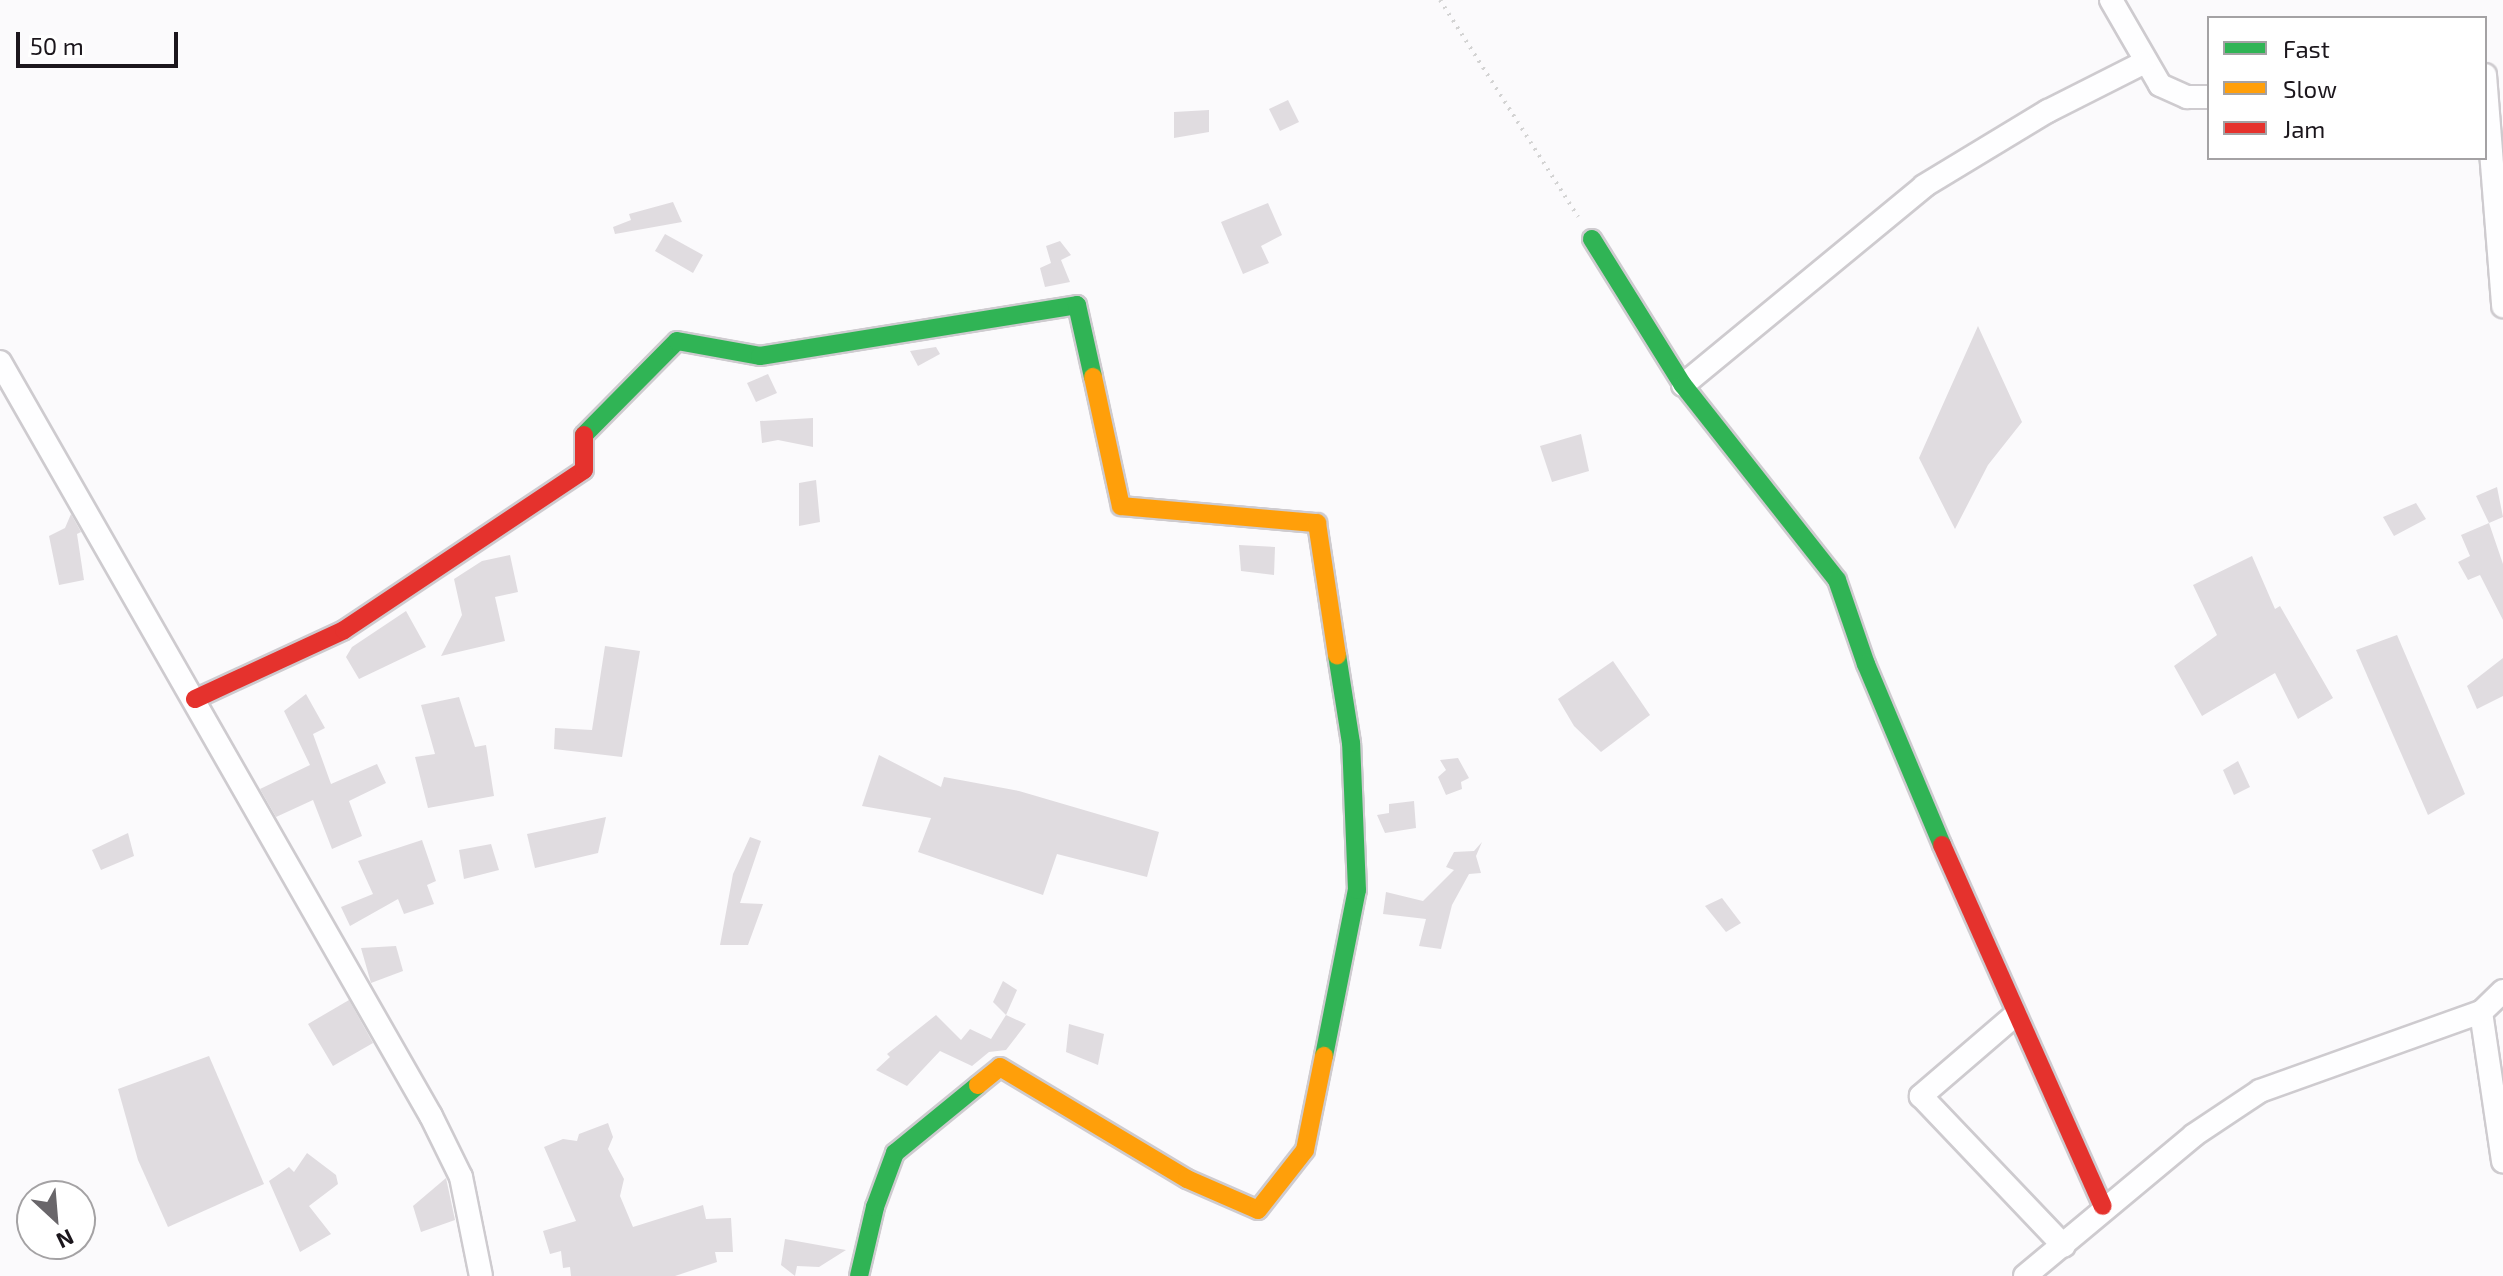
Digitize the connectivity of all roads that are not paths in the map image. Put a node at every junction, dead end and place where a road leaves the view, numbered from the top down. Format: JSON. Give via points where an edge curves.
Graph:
{"nodes":[{"id":1,"x":2111,"y":0,"type":"edge"},
{"id":2,"x":2143,"y":63,"type":"junction"},
{"id":3,"x":2207,"y":97,"type":"edge"},
{"id":4,"x":2487,"y":101,"type":"edge"},
{"id":5,"x":1592,"y":239,"type":"road end"},
{"id":6,"x":2503,"y":306,"type":"edge"},
{"id":7,"x":0,"y":362,"type":"edge"},
{"id":8,"x":1683,"y":385,"type":"junction"},
{"id":9,"x":195,"y":699,"type":"junction"},
{"id":10,"x":2502,"y":994,"type":"edge"},
{"id":11,"x":2481,"y":1012,"type":"junction"},
{"id":12,"x":2014,"y":1016,"type":"junction"},
{"id":13,"x":2503,"y":1161,"type":"edge"},
{"id":14,"x":2103,"y":1206,"type":"junction"},
{"id":15,"x":2064,"y":1246,"type":"junction"},
{"id":16,"x":481,"y":1276,"type":"edge"},
{"id":17,"x":859,"y":1276,"type":"edge"},
{"id":18,"x":2025,"y":1276,"type":"edge"}],
"edges":[{"from":1,"to":2,"type":"street"},
{"from":2,"to":3,"type":"street","via":[[2160,85],[2187,97]]},
{"from":2,"to":8,"type":"street","via":[[2048,111],[1924,186]]},
{"from":4,"to":6,"type":"street"},
{"from":5,"to":8,"type":"street"},
{"from":7,"to":9,"type":"street"},
{"from":8,"to":12,"type":"street","via":[[1837,580],[1866,664]]},
{"from":9,"to":16,"type":"street","via":[[431,1116],[461,1177]]},
{"from":9,"to":17,"type":"street","via":[[344,630],[584,470],[584,433],[677,341],[760,356],[1077,305],[1121,506],[1317,523],[1351,743],[1357,890],[1305,1150],[1258,1210],[1187,1179],[1000,1067],[895,1153],[875,1207]]},
{"from":10,"to":11,"type":"street"},
{"from":11,"to":13,"type":"street"},
{"from":11,"to":14,"type":"street","via":[[2260,1091]]},
{"from":12,"to":14,"type":"street"},
{"from":12,"to":15,"type":"street","via":[[1921,1096]]},
{"from":14,"to":15,"type":"street"},
{"from":15,"to":18,"type":"street"}]}
